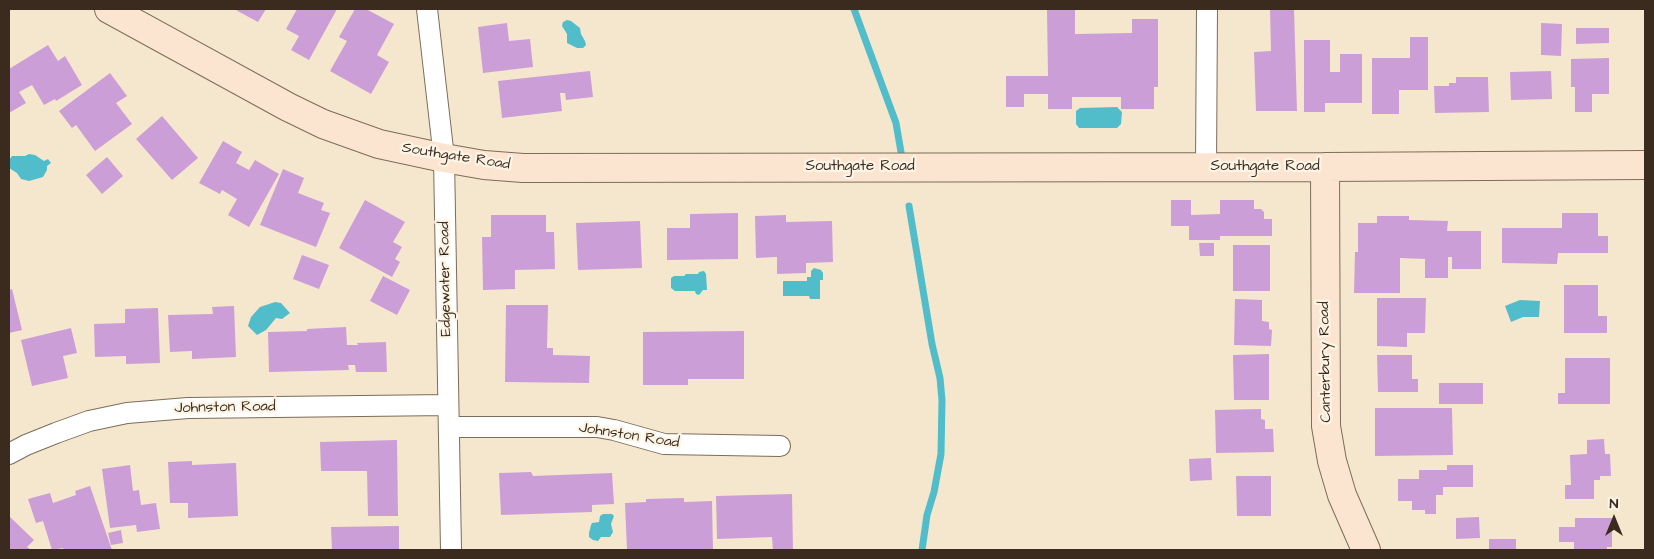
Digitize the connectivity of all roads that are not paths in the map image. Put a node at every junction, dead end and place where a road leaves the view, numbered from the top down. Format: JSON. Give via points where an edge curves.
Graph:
{"nodes":[{"id":1,"x":109,"y":9,"type":"edge"},
{"id":2,"x":427,"y":9,"type":"edge"},
{"id":3,"x":1208,"y":9,"type":"edge"},
{"id":4,"x":444,"y":158,"type":"junction"},
{"id":5,"x":1645,"y":165,"type":"edge"},
{"id":6,"x":1206,"y":167,"type":"junction"},
{"id":7,"x":1325,"y":167,"type":"junction"},
{"id":8,"x":448,"y":405,"type":"junction"},
{"id":9,"x":448,"y":427,"type":"junction"},
{"id":10,"x":780,"y":446,"type":"dead end"},
{"id":11,"x":9,"y":454,"type":"edge"},
{"id":12,"x":451,"y":550,"type":"edge"},
{"id":13,"x":1366,"y":550,"type":"edge"}],
"edges":[{"from":1,"to":4,"type":"street","name":"Southgate Road","via":[[324,124],[379,144]]},
{"from":2,"to":4,"type":"street","name":"Edgewater Road"},
{"from":3,"to":6,"type":"street"},
{"from":4,"to":6,"type":"street","name":"Southgate Road","via":[[523,168]]},
{"from":4,"to":8,"type":"street","name":"Edgewater Road"},
{"from":5,"to":7,"type":"street","name":"Southgate Road"},
{"from":6,"to":7,"type":"street","name":"Southgate Road"},
{"from":7,"to":13,"type":"street","name":"Canterbury Road","via":[[1326,426],[1342,495]]},
{"from":8,"to":9,"type":"street","name":"Edgewater Road"},
{"from":8,"to":11,"type":"street","name":"Johnston Road","via":[[188,408],[127,413],[56,432]]},
{"from":9,"to":10,"type":"street","name":"Johnston Road","via":[[597,427],[664,444]]},
{"from":9,"to":12,"type":"street","name":"Edgewater Road"}]}
